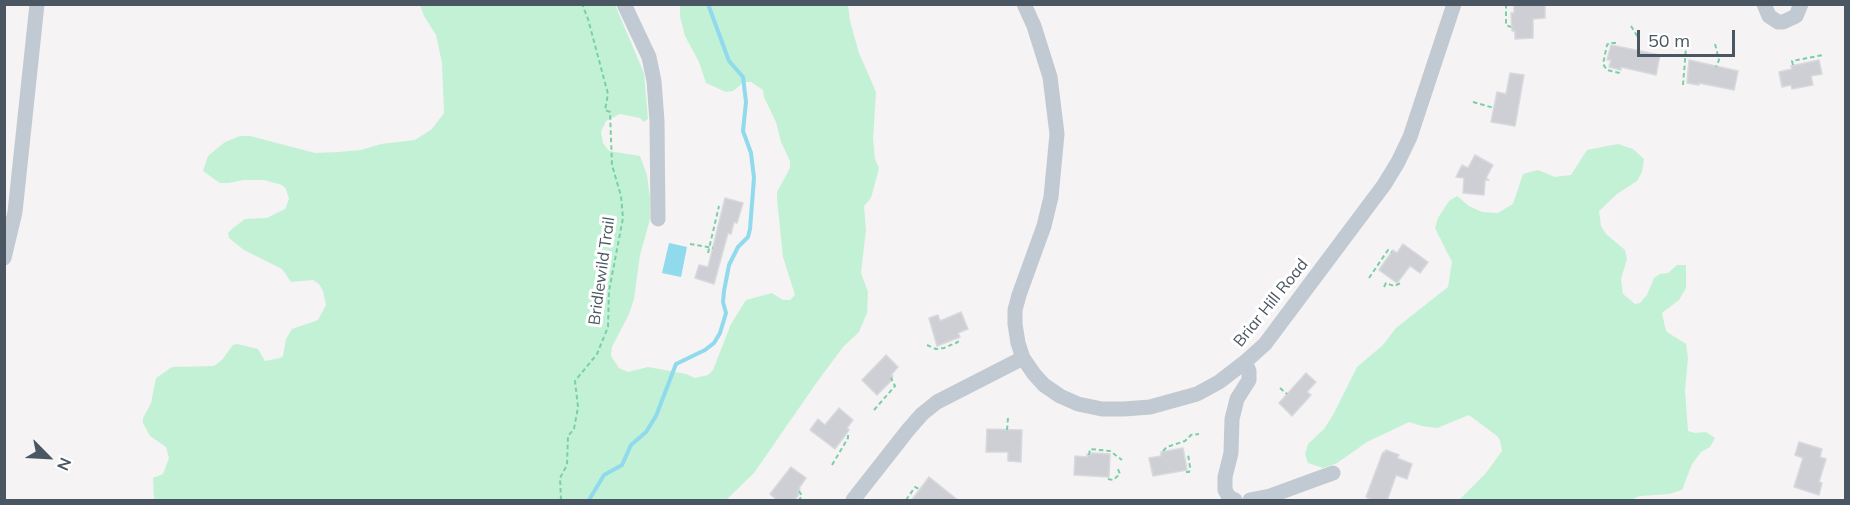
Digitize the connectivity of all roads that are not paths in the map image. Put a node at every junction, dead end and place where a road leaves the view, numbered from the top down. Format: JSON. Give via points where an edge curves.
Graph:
{"nodes":[{"id":1,"x":37,"y":4,"type":"edge"},
{"id":2,"x":624,"y":4,"type":"edge"},
{"id":3,"x":1024,"y":4,"type":"edge"},
{"id":4,"x":1454,"y":4,"type":"edge"},
{"id":5,"x":1764,"y":4,"type":"edge"},
{"id":6,"x":1801,"y":4,"type":"edge"},
{"id":7,"x":658,"y":219,"type":"dead end"},
{"id":8,"x":4,"y":258,"type":"edge"},
{"id":9,"x":1023,"y":358,"type":"junction"},
{"id":10,"x":1245,"y":362,"type":"junction"},
{"id":11,"x":1333,"y":473,"type":"dead end"},
{"id":12,"x":853,"y":501,"type":"edge"},
{"id":13,"x":1235,"y":501,"type":"edge"},
{"id":14,"x":1250,"y":501,"type":"edge"}],
"edges":[{"from":1,"to":8,"type":"street","via":[[15,212]]},
{"from":2,"to":7,"type":"street","via":[[649,57],[654,81]]},
{"from":3,"to":9,"type":"street","name":"Briar Hill Road","via":[[1050,77],[1057,134],[1051,197],[1015,310]]},
{"from":4,"to":10,"type":"street","name":"Briar Hill Road","via":[[1410,137],[1384,186],[1264,344]]},
{"from":5,"to":6,"type":"street","via":[[1773,19],[1783,22],[1797,16]]},
{"from":9,"to":10,"type":"street","name":"Briar Hill Road","via":[[1044,385],[1060,396],[1102,409],[1173,402],[1220,382]]},
{"from":9,"to":12,"type":"street","via":[[955,391],[922,414]]},
{"from":10,"to":13,"type":"street","via":[[1249,380],[1237,399],[1232,419],[1231,453],[1225,477],[1225,490]]},
{"from":11,"to":14,"type":"street"}]}
